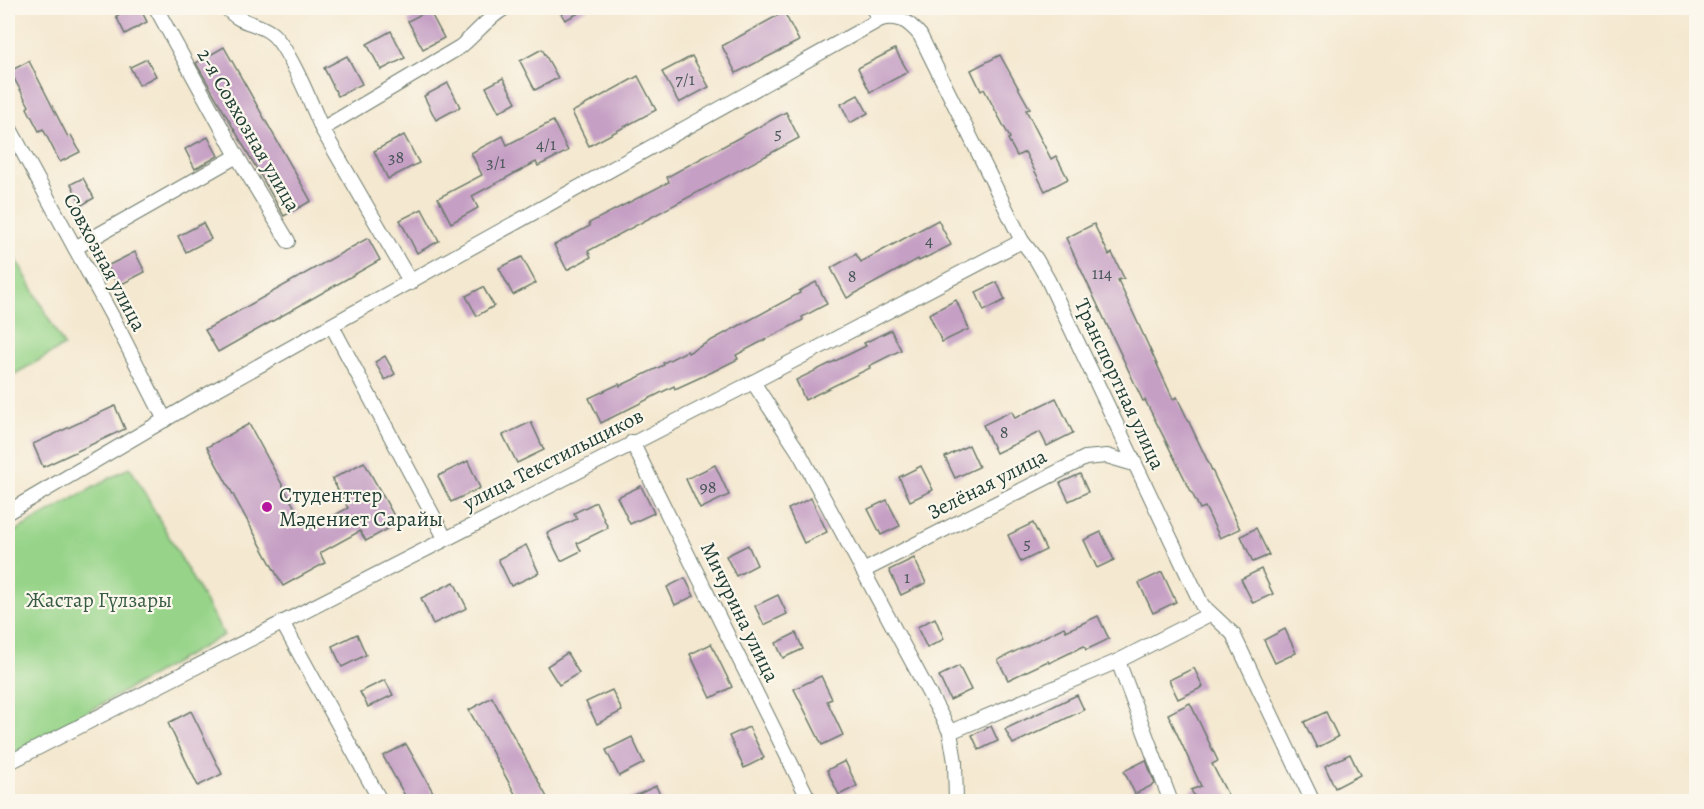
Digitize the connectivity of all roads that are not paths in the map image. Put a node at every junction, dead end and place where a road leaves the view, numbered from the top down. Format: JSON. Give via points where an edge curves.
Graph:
{"nodes":[{"id":1,"x":156,"y":8,"type":"edge"},
{"id":2,"x":227,"y":8,"type":"edge"},
{"id":3,"x":505,"y":8,"type":"edge"},
{"id":4,"x":872,"y":8,"type":"edge"},
{"id":5,"x":881,"y":20,"type":"junction"},
{"id":6,"x":8,"y":125,"type":"edge"},
{"id":7,"x":322,"y":129,"type":"junction"},
{"id":8,"x":237,"y":156,"type":"junction"},
{"id":9,"x":288,"y":241,"type":"dead end"},
{"id":10,"x":1022,"y":241,"type":"junction"},
{"id":11,"x":75,"y":248,"type":"junction"},
{"id":12,"x":411,"y":283,"type":"junction"},
{"id":13,"x":332,"y":326,"type":"junction"},
{"id":14,"x":753,"y":382,"type":"junction"},
{"id":15,"x":165,"y":420,"type":"junction"},
{"id":16,"x":633,"y":442,"type":"junction"},
{"id":17,"x":1134,"y":464,"type":"junction"},
{"id":18,"x":8,"y":512,"type":"edge"},
{"id":19,"x":445,"y":538,"type":"junction"},
{"id":20,"x":863,"y":571,"type":"junction"},
{"id":21,"x":1210,"y":614,"type":"junction"},
{"id":22,"x":282,"y":622,"type":"junction"},
{"id":23,"x":1118,"y":661,"type":"junction"},
{"id":24,"x":950,"y":732,"type":"junction"},
{"id":25,"x":8,"y":763,"type":"edge"},
{"id":26,"x":381,"y":801,"type":"edge"},
{"id":27,"x":810,"y":801,"type":"edge"},
{"id":28,"x":956,"y":801,"type":"edge"},
{"id":29,"x":1171,"y":801,"type":"edge"},
{"id":30,"x":1313,"y":801,"type":"edge"}],
"edges":[{"from":1,"to":8,"type":"street","name":"2-я Совхозная улица"},
{"from":2,"to":7,"type":"street","via":[[239,20],[272,33],[285,50]]},
{"from":3,"to":7,"type":"street","via":[[490,16],[460,47]]},
{"from":4,"to":5,"type":"street"},
{"from":5,"to":10,"type":"street","name":"Транспортная улица","via":[[899,17],[920,35]]},
{"from":5,"to":12,"type":"street"},
{"from":6,"to":11,"type":"street","name":"Совхозная улица"},
{"from":7,"to":12,"type":"street"},
{"from":8,"to":9,"type":"street","name":"2-я Совхозная улица"},
{"from":8,"to":11,"type":"street"},
{"from":10,"to":14,"type":"street","name":"улица Текстильщиков"},
{"from":10,"to":17,"type":"street","name":"Транспортная улица","via":[[1048,280]]},
{"from":11,"to":15,"type":"street","name":"Совхозная улица"},
{"from":12,"to":13,"type":"street"},
{"from":13,"to":15,"type":"street"},
{"from":13,"to":19,"type":"street"},
{"from":14,"to":16,"type":"street","name":"улица Текстильщиков"},
{"from":14,"to":20,"type":"street","via":[[800,454]]},
{"from":15,"to":18,"type":"street"},
{"from":16,"to":19,"type":"street","name":"улица Текстильщиков"},
{"from":16,"to":27,"type":"street","name":"Мичурина улица"},
{"from":17,"to":20,"type":"street","name":"Зелёная улица","via":[[1107,456],[1085,458]]},
{"from":17,"to":21,"type":"street","name":"Транспортная улица","via":[[1202,606]]},
{"from":19,"to":22,"type":"street","name":"улица Текстильщиков"},
{"from":20,"to":24,"type":"street"},
{"from":21,"to":23,"type":"street"},
{"from":21,"to":30,"type":"street","name":"Транспортная улица","via":[[1233,634]]},
{"from":22,"to":25,"type":"street","name":"улица Текстильщиков"},
{"from":22,"to":26,"type":"street"},
{"from":23,"to":24,"type":"street"},
{"from":23,"to":29,"type":"street"},
{"from":24,"to":28,"type":"street"}]}
